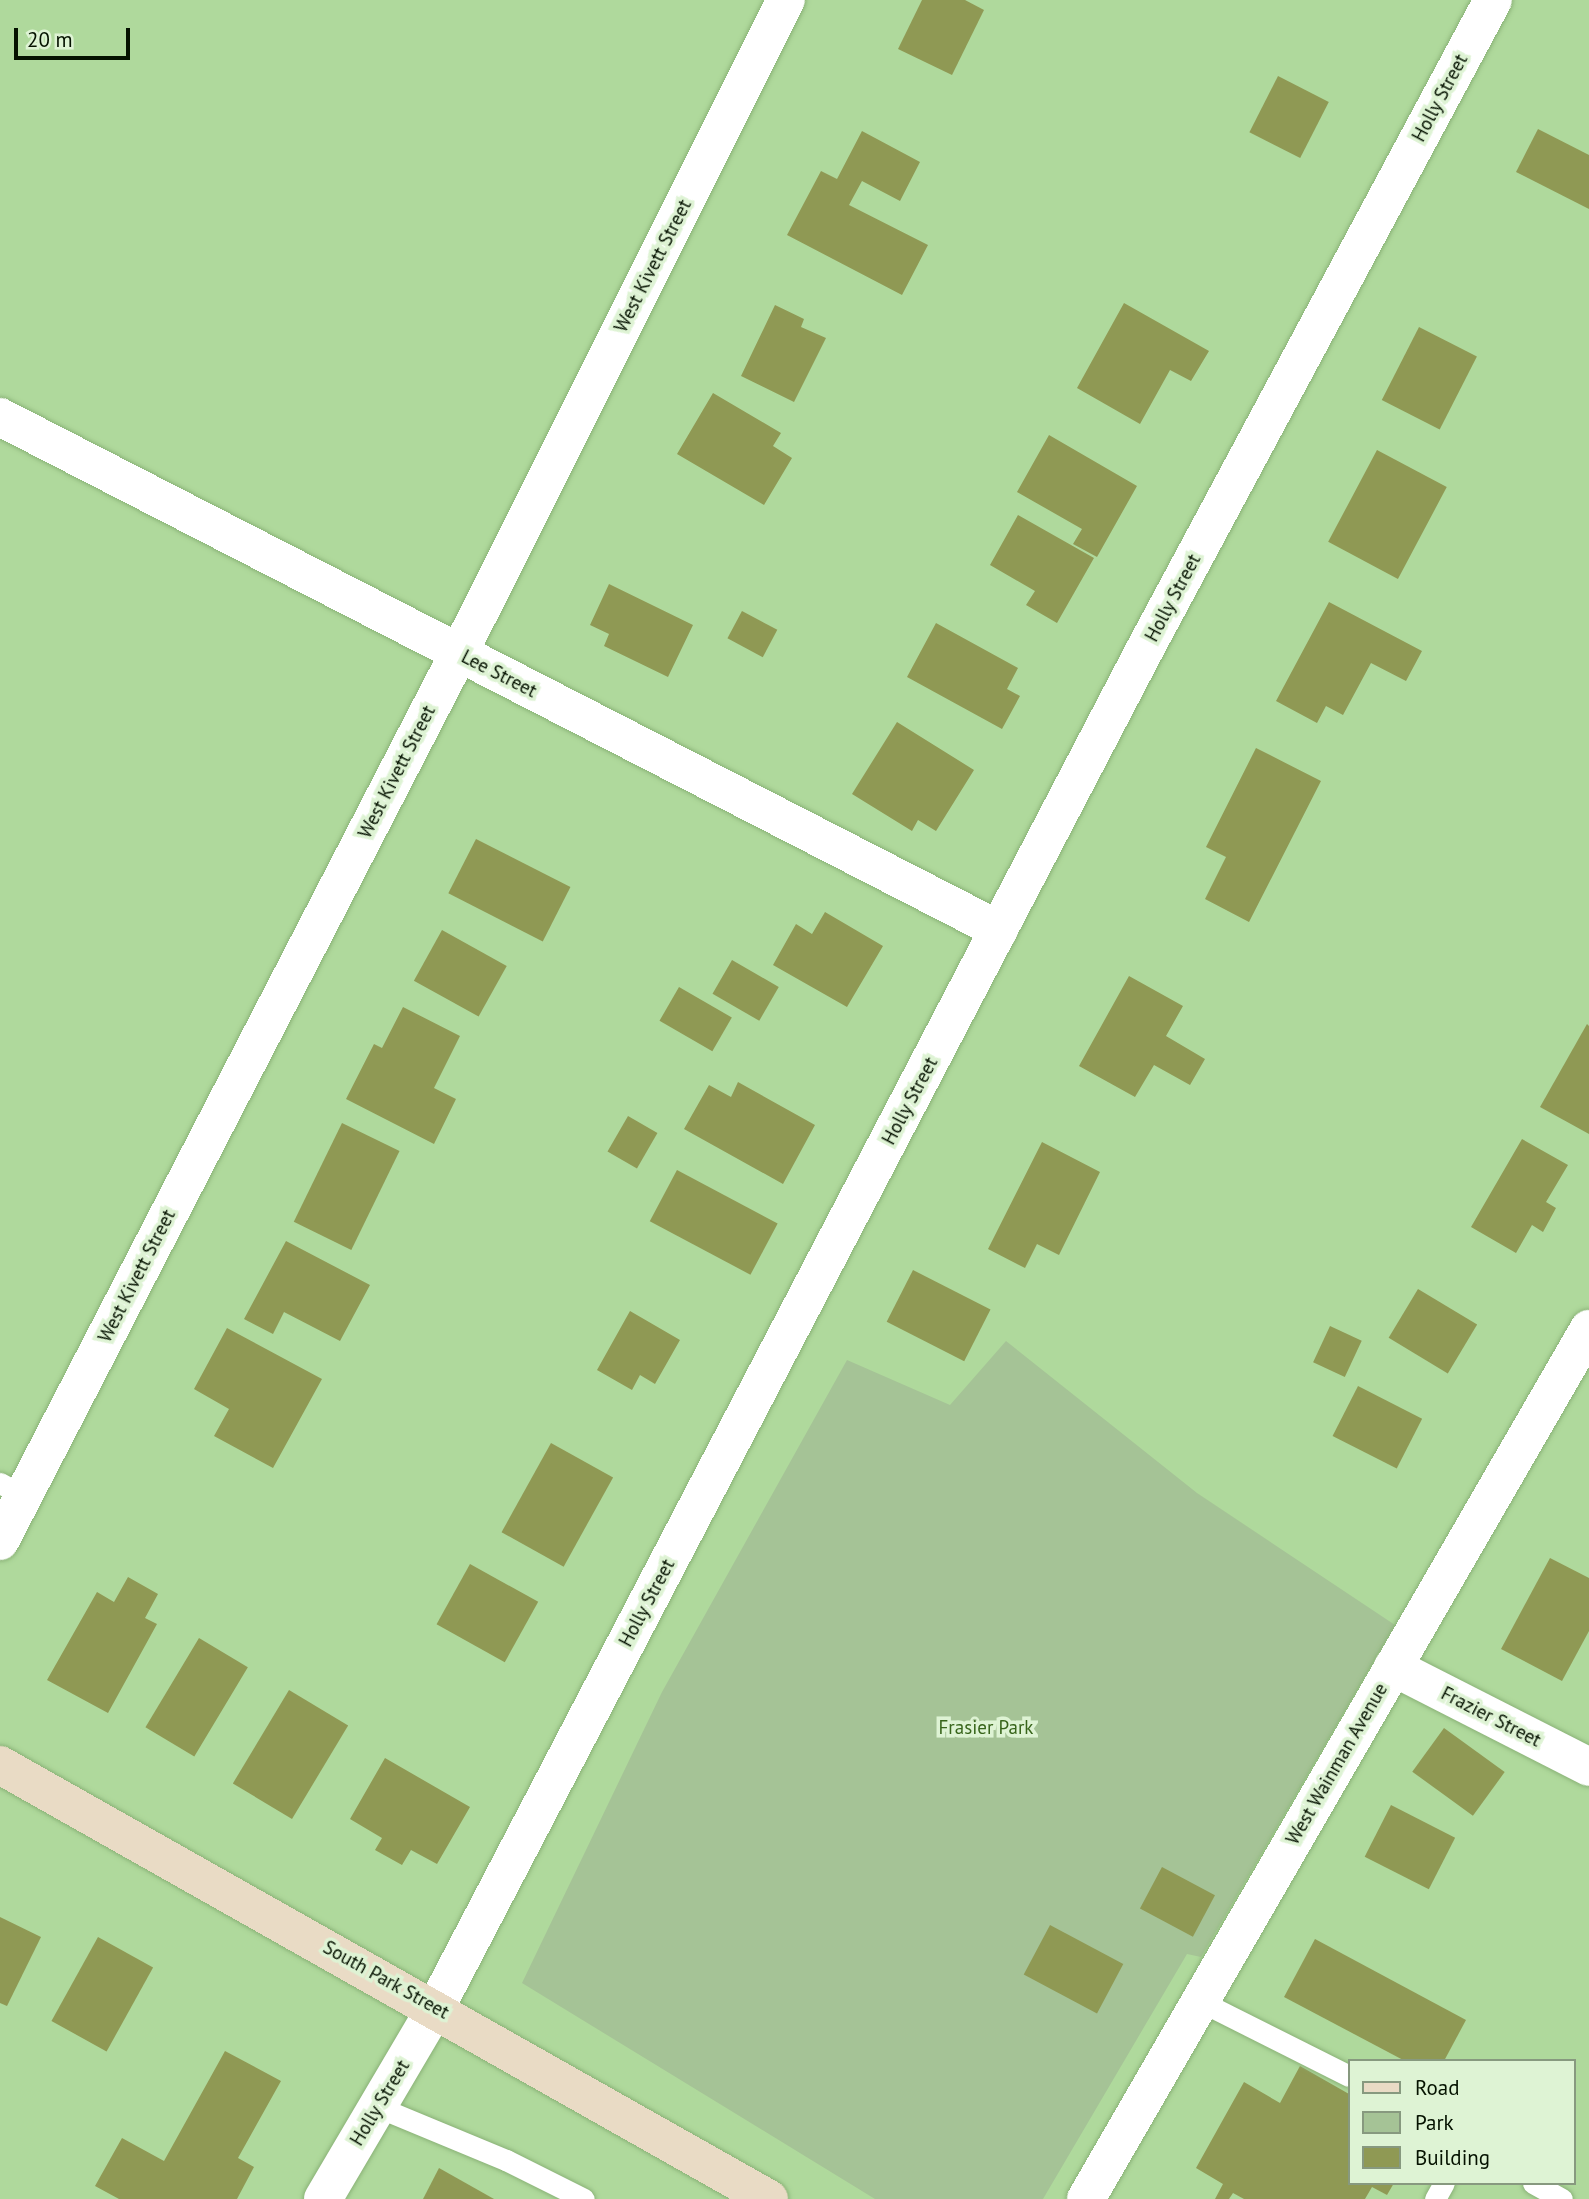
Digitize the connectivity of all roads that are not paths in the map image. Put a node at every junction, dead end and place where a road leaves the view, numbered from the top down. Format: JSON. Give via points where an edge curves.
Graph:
{"nodes":[{"id":1,"x":786,"y":0,"type":"edge"},
{"id":2,"x":1493,"y":0,"type":"edge"},
{"id":3,"x":0,"y":417,"type":"edge"},
{"id":4,"x":459,"y":653,"type":"junction"},
{"id":5,"x":999,"y":930,"type":"junction"},
{"id":6,"x":1589,"y":1329,"type":"edge"},
{"id":7,"x":12,"y":1490,"type":"edge"},
{"id":8,"x":0,"y":1541,"type":"edge"},
{"id":9,"x":1394,"y":1667,"type":"junction"},
{"id":10,"x":0,"y":1765,"type":"edge"},
{"id":11,"x":1589,"y":1767,"type":"edge"},
{"id":12,"x":1200,"y":2001,"type":"junction"},
{"id":13,"x":436,"y":2007,"type":"junction"},
{"id":14,"x":1348,"y":2075,"type":"edge"},
{"id":15,"x":378,"y":2107,"type":"junction"},
{"id":16,"x":1537,"y":2185,"type":"edge"},
{"id":17,"x":323,"y":2199,"type":"edge"},
{"id":18,"x":584,"y":2199,"type":"edge"},
{"id":19,"x":769,"y":2199,"type":"edge"},
{"id":20,"x":1086,"y":2199,"type":"edge"},
{"id":21,"x":1562,"y":2199,"type":"edge"}],
"edges":[{"from":1,"to":4,"type":"street","name":"West Kivett Street"},
{"from":2,"to":5,"type":"street","name":"Holly Street"},
{"from":3,"to":4,"type":"street","name":"Lee Street"},
{"from":4,"to":5,"type":"street","name":"Lee Street"},
{"from":4,"to":7,"type":"street","name":"West Kivett Street"},
{"from":5,"to":13,"type":"street","name":"Holly Street"},
{"from":6,"to":9,"type":"street","name":"West Wainman Avenue"},
{"from":7,"to":8,"type":"street","name":"West Kivett Street"},
{"from":9,"to":11,"type":"street","name":"Frazier Street"},
{"from":9,"to":12,"type":"street","name":"West Wainman Avenue"},
{"from":10,"to":13,"type":"main road","name":"South Park Street"},
{"from":12,"to":14,"type":"lane"},
{"from":12,"to":20,"type":"street","name":"West Wainman Avenue"},
{"from":13,"to":15,"type":"street","name":"Holly Street"},
{"from":13,"to":19,"type":"main road","name":"South Park Street"},
{"from":15,"to":17,"type":"street","name":"Holly Street"},
{"from":15,"to":18,"type":"lane","via":[[506,2160]]},
{"from":16,"to":21,"type":"lane"}]}
